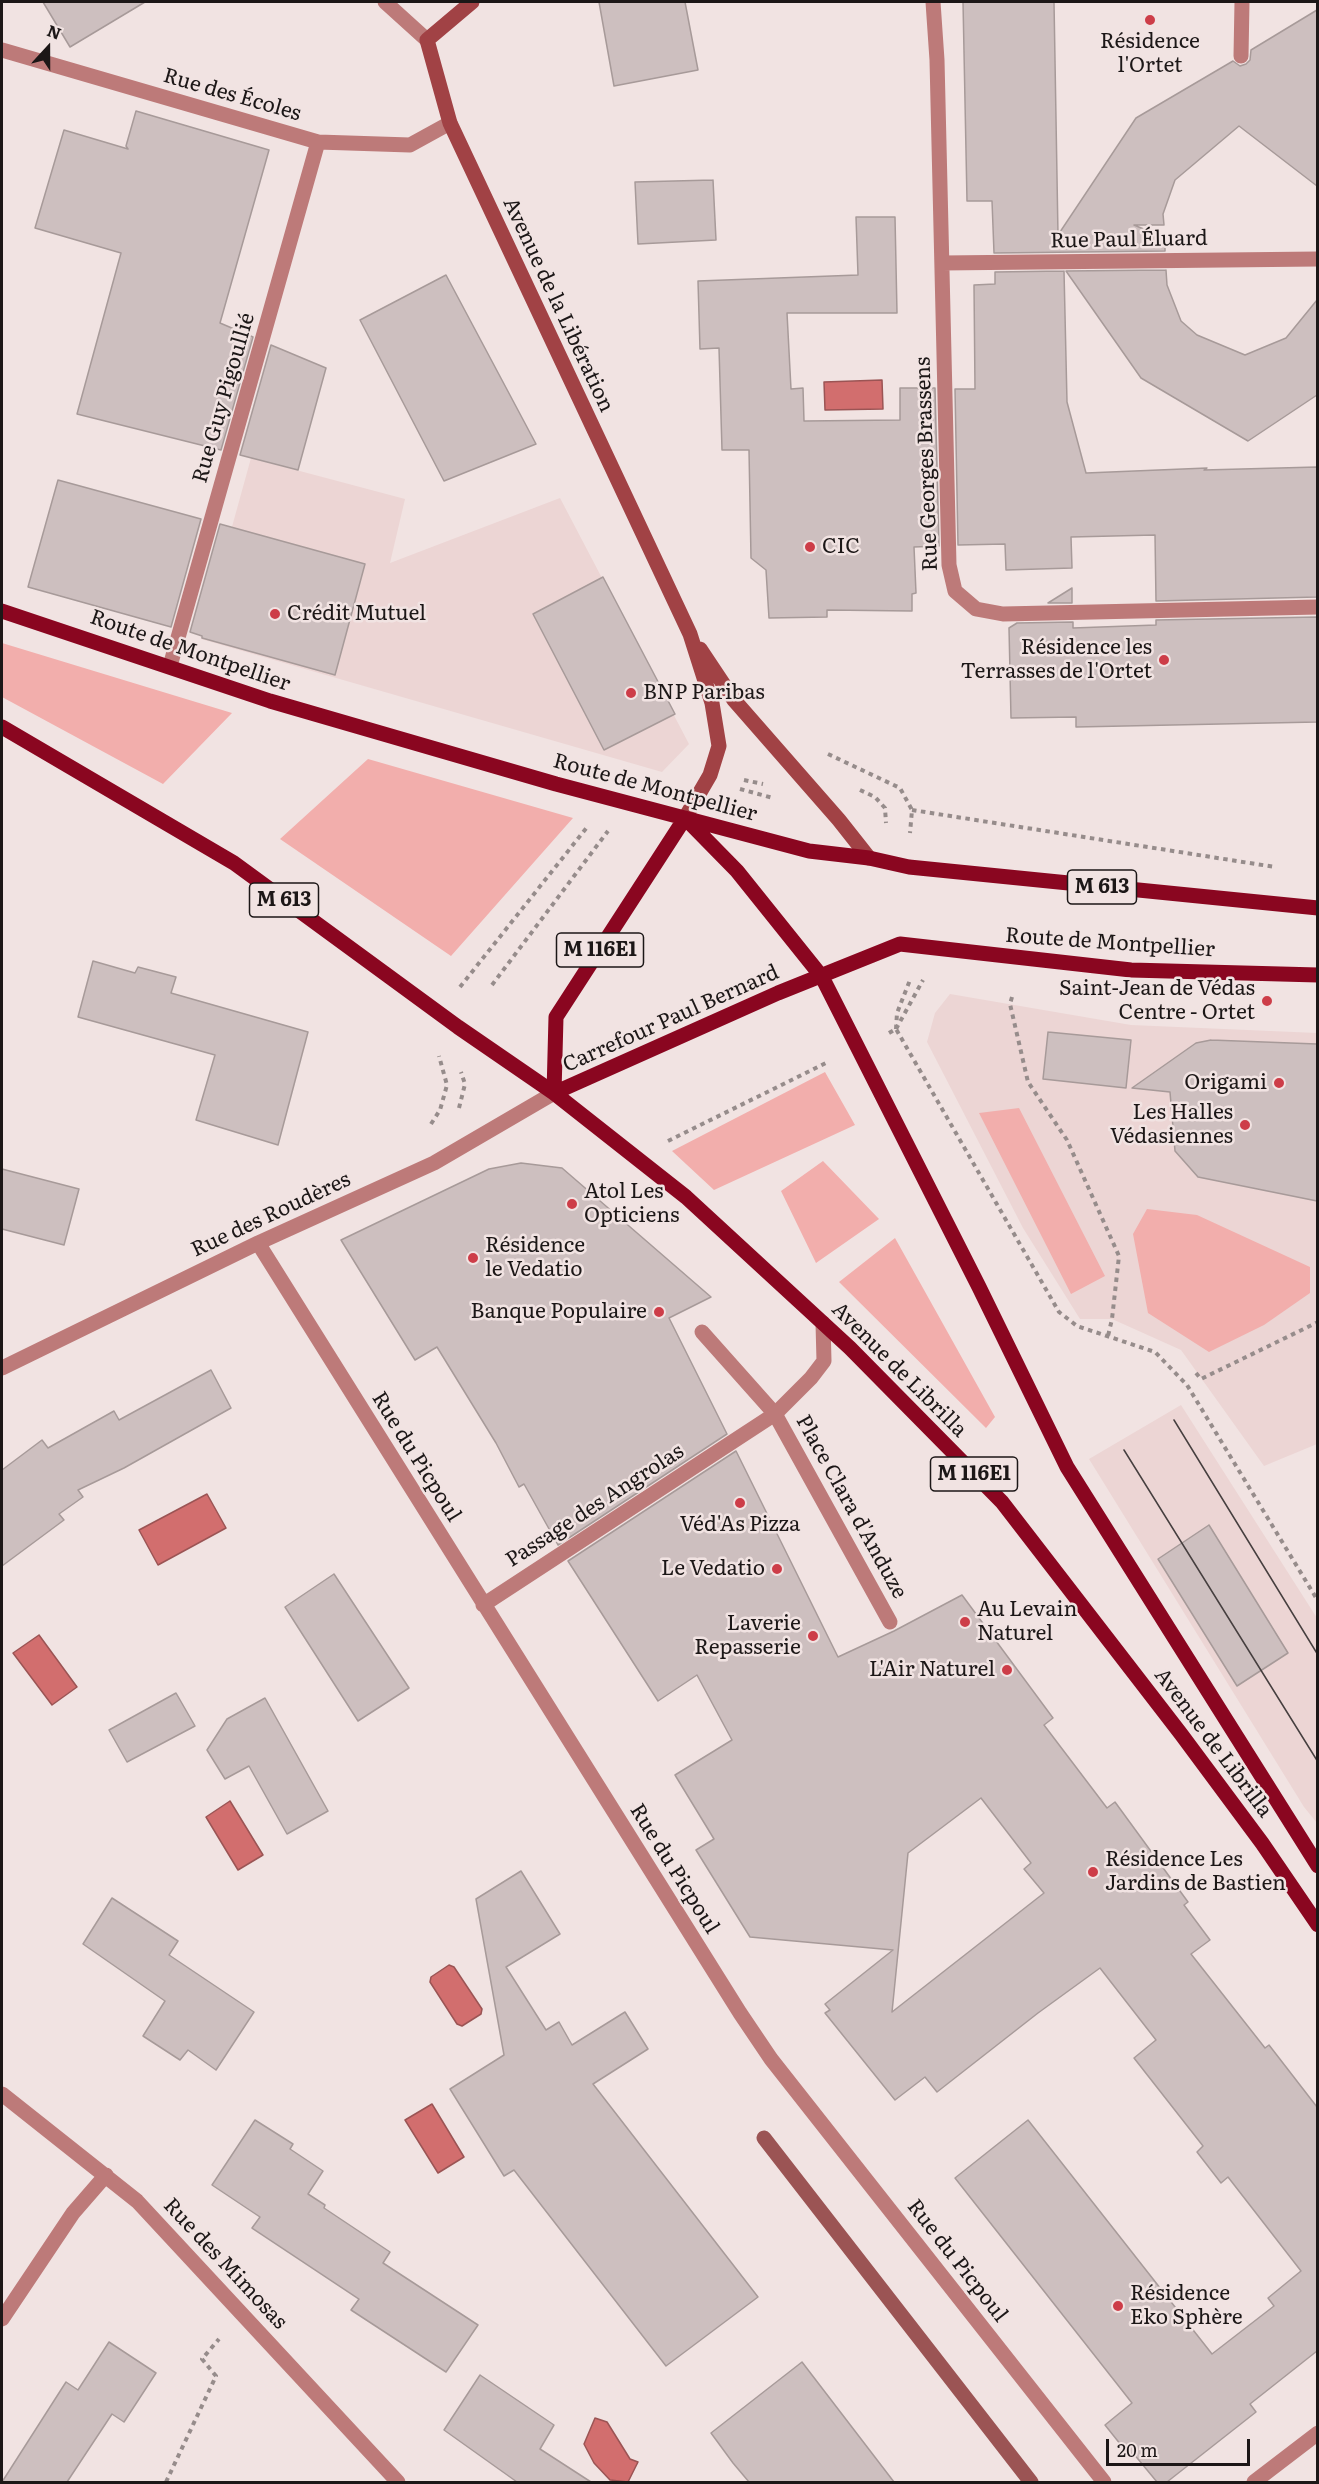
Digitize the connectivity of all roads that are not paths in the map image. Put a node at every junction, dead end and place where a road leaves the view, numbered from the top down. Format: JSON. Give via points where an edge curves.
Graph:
{"nodes":[{"id":1,"x":385,"y":2,"type":"edge"},
{"id":2,"x":472,"y":2,"type":"edge"},
{"id":3,"x":933,"y":2,"type":"edge"},
{"id":4,"x":1242,"y":2,"type":"edge"},
{"id":5,"x":427,"y":40,"type":"junction"},
{"id":6,"x":2,"y":50,"type":"edge"},
{"id":7,"x":1242,"y":56,"type":"dead end"},
{"id":8,"x":450,"y":123,"type":"junction"},
{"id":9,"x":318,"y":142,"type":"junction"},
{"id":10,"x":1317,"y":259,"type":"edge"},
{"id":11,"x":942,"y":263,"type":"junction"},
{"id":12,"x":1317,"y":607,"type":"edge"},
{"id":13,"x":2,"y":611,"type":"edge"},
{"id":14,"x":690,"y":634,"type":"junction"},
{"id":15,"x":170,"y":666,"type":"junction"},
{"id":16,"x":2,"y":727,"type":"edge"},
{"id":17,"x":685,"y":818,"type":"junction"},
{"id":18,"x":869,"y":858,"type":"junction"},
{"id":19,"x":1317,"y":908,"type":"edge"},
{"id":20,"x":900,"y":944,"type":"joint"},
{"id":21,"x":1317,"y":975,"type":"edge"},
{"id":22,"x":822,"y":977,"type":"junction"},
{"id":23,"x":554,"y":1093,"type":"junction"},
{"id":24,"x":258,"y":1243,"type":"junction"},
{"id":25,"x":823,"y":1323,"type":"junction"},
{"id":26,"x":702,"y":1332,"type":"dead end"},
{"id":27,"x":2,"y":1368,"type":"edge"},
{"id":28,"x":775,"y":1414,"type":"junction"},
{"id":29,"x":731,"y":1442,"type":"joint"},
{"id":30,"x":483,"y":1605,"type":"junction"},
{"id":31,"x":890,"y":1622,"type":"dead end"},
{"id":32,"x":1317,"y":1866,"type":"edge"},
{"id":33,"x":1317,"y":1924,"type":"edge"},
{"id":34,"x":2,"y":2094,"type":"edge"},
{"id":35,"x":106,"y":2175,"type":"junction"},
{"id":36,"x":2,"y":2319,"type":"edge"},
{"id":37,"x":1317,"y":2433,"type":"edge"},
{"id":38,"x":399,"y":2482,"type":"edge"},
{"id":39,"x":1104,"y":2482,"type":"edge"},
{"id":40,"x":1254,"y":2482,"type":"edge"}],
"edges":[{"from":1,"to":5,"type":"street"},
{"from":2,"to":5,"type":"street"},
{"from":3,"to":11,"type":"street","name":"Rue Georges Brassens"},
{"from":4,"to":7,"type":"street"},
{"from":5,"to":8,"type":"street","name":"Avenue de la Libération"},
{"from":6,"to":9,"type":"street","name":"Rue des Écoles"},
{"from":8,"to":9,"type":"street","name":"Rue des Écoles","via":[[410,145]]},
{"from":8,"to":14,"type":"street","name":"Avenue de la Libération"},
{"from":9,"to":15,"type":"street","name":"Rue Guy Pigoullié"},
{"from":10,"to":11,"type":"street","name":"Rue Paul Éluard"},
{"from":11,"to":12,"type":"street","name":"Rue Georges Brassens","via":[[949,565],[955,591],[976,609],[1004,614]]},
{"from":13,"to":15,"type":"main road","name":"Route de Montpellier","number":"M 613"},
{"from":14,"to":17,"type":"street","name":"Avenue de la Libération","via":[[711,703],[719,746],[710,775]]},
{"from":14,"to":18,"type":"street","name":"Avenue de la Libération","via":[[734,700]]},
{"from":15,"to":17,"type":"main road","name":"Route de Montpellier","number":"M 613","via":[[282,704]]},
{"from":16,"to":23,"type":"main road","number":"M 613","via":[[234,863]]},
{"from":17,"to":18,"type":"main road","name":"Route de Montpellier","number":"M 613","via":[[809,851]]},
{"from":17,"to":22,"type":"main road","name":"Carrefour Paul Bernard","via":[[736,871]]},
{"from":17,"to":23,"type":"main road","name":"Carrefour Paul Bernard","number":"M 116E1","via":[[556,1017]]},
{"from":18,"to":19,"type":"main road","name":"Route de Montpellier","number":"M 613","via":[[909,867]]},
{"from":20,"to":21,"type":"main road","name":"Route de Montpellier","via":[[1131,970]]},
{"from":20,"to":22,"type":"main road","name":"Carrefour Paul Bernard"},
{"from":22,"to":23,"type":"main road","name":"Carrefour Paul Bernard"},
{"from":22,"to":32,"type":"main road","name":"Avenue de Librilla","via":[[1067,1467]]},
{"from":23,"to":24,"type":"street","name":"Rue des Roudères","via":[[434,1163]]},
{"from":23,"to":25,"type":"main road","name":"Avenue de Librilla","number":"M 116E1","via":[[686,1197]]},
{"from":24,"to":27,"type":"street","name":"Rue des Roudères"},
{"from":24,"to":30,"type":"street","name":"Rue du Picpoul"},
{"from":25,"to":28,"type":"street","name":"Place Clara d'Anduze","via":[[825,1361]]},
{"from":25,"to":33,"type":"main road","name":"Avenue de Librilla","number":"M 116E1","via":[[1002,1502],[1195,1752]]},
{"from":26,"to":28,"type":"street","name":"Place Clara d'Anduze"},
{"from":28,"to":29,"type":"street","name":"Place Clara d'Anduze"},
{"from":28,"to":31,"type":"street","name":"Place Clara d'Anduze"},
{"from":29,"to":30,"type":"street","name":"Passage des Angrolas"},
{"from":30,"to":39,"type":"street","name":"Rue du Picpoul","via":[[771,2059]]},
{"from":34,"to":35,"type":"street","name":"Rue des Mimosas"},
{"from":35,"to":36,"type":"street","via":[[73,2213]]},
{"from":35,"to":38,"type":"street","name":"Rue des Mimosas","via":[[137,2202]]},
{"from":37,"to":40,"type":"street"}]}
